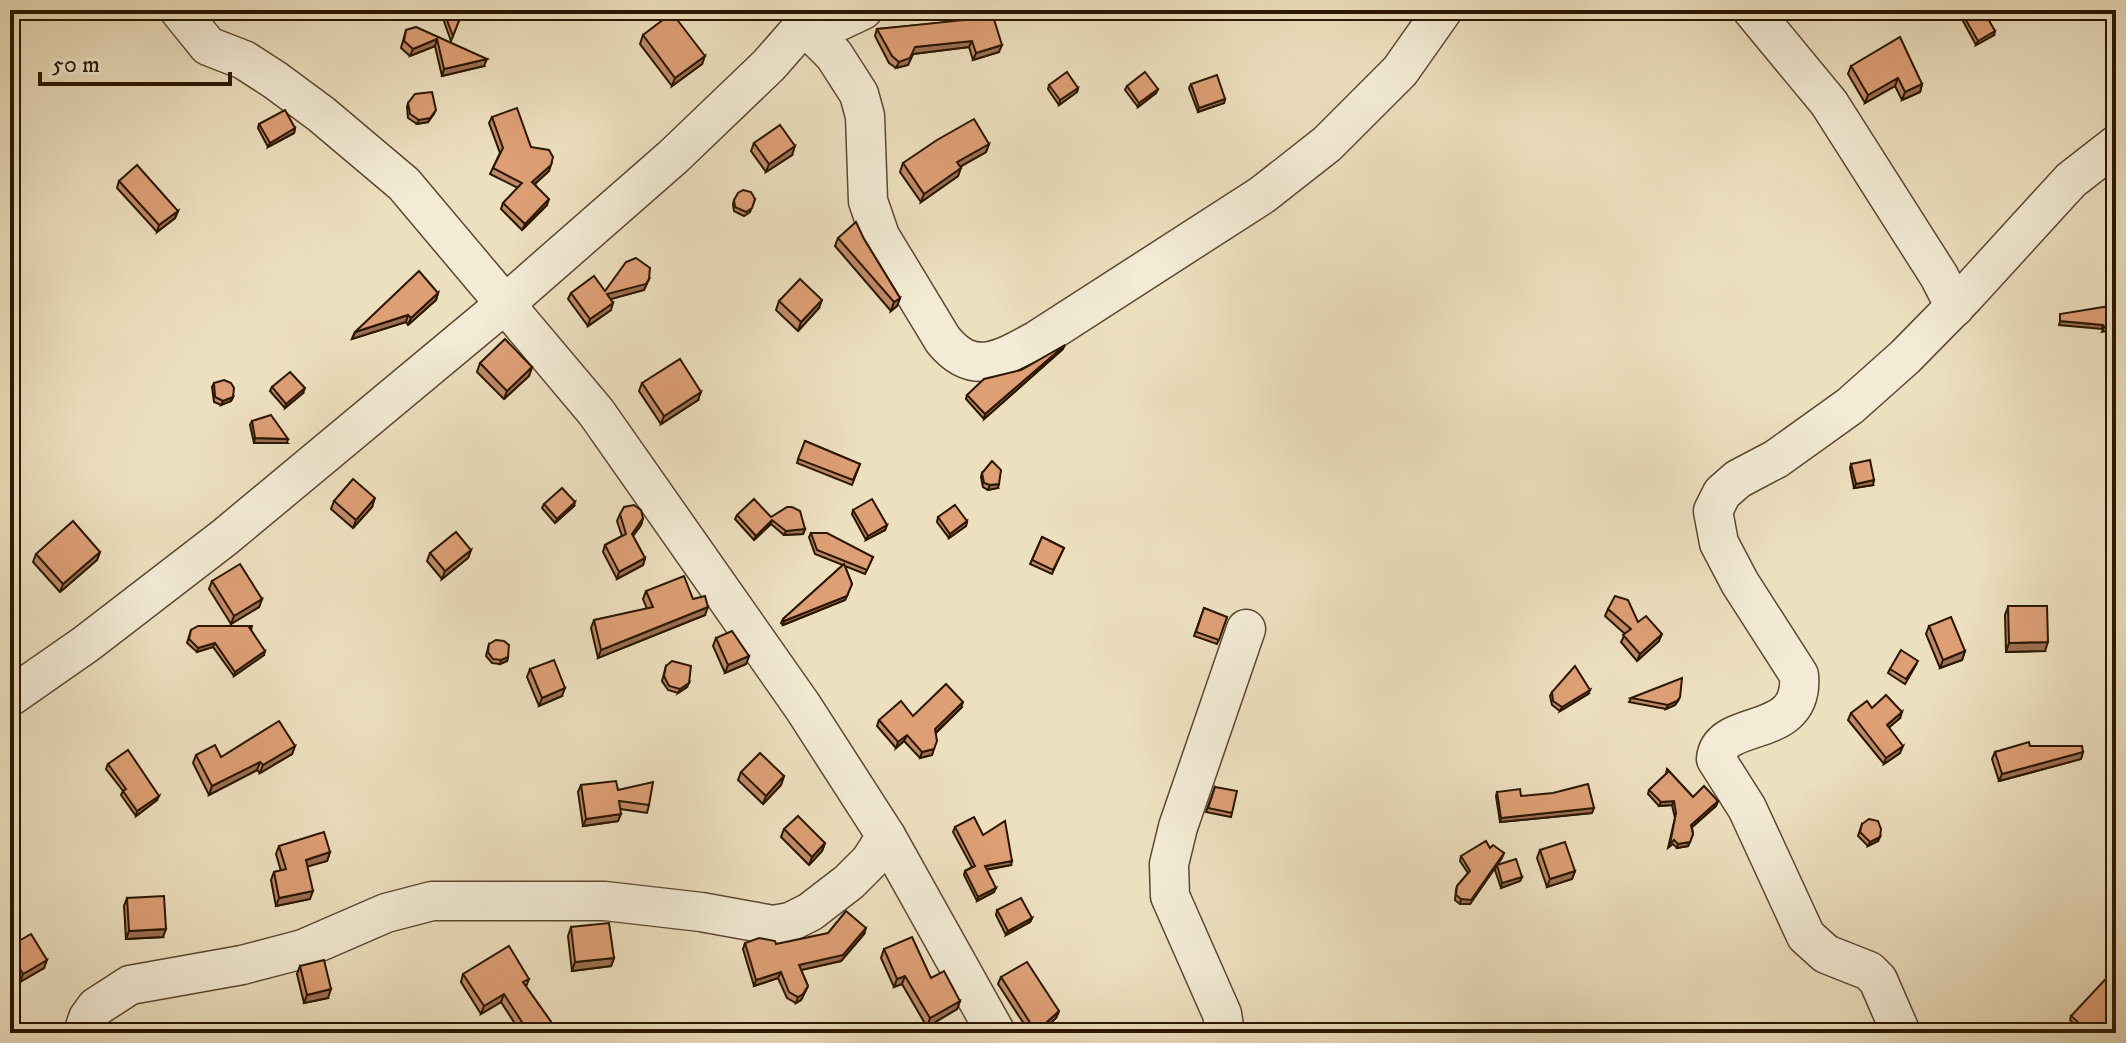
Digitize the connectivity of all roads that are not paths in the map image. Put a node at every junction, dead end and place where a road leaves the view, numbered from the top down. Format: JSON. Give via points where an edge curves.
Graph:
{"nodes":[{"id":1,"x":179,"y":10,"type":"edge"},
{"id":2,"x":863,"y":10,"type":"edge"},
{"id":3,"x":1443,"y":10,"type":"edge"},
{"id":4,"x":1752,"y":10,"type":"edge"},
{"id":5,"x":809,"y":23,"type":"edge"},
{"id":6,"x":2116,"y":145,"type":"edge"},
{"id":7,"x":505,"y":304,"type":"junction"},
{"id":8,"x":1955,"y":307,"type":"junction"},
{"id":9,"x":1246,"y":629,"type":"dead end"},
{"id":10,"x":10,"y":697,"type":"edge"},
{"id":11,"x":886,"y":836,"type":"junction"},
{"id":12,"x":83,"y":1033,"type":"edge"},
{"id":13,"x":996,"y":1033,"type":"edge"},
{"id":14,"x":1225,"y":1033,"type":"edge"},
{"id":15,"x":1901,"y":1033,"type":"edge"}],
"edges":[{"from":1,"to":7,"type":"street","via":[[208,46],[244,60],[287,88],[404,184]]},
{"from":2,"to":5,"type":"street"},
{"from":3,"to":5,"type":"street","via":[[1400,71],[1327,144],[1273,186],[1037,340],[985,363],[967,361],[943,340],[880,236],[868,201],[865,116],[859,94]]},
{"from":4,"to":8,"type":"street","via":[[1829,103]]},
{"from":5,"to":7,"type":"street","via":[[673,157]]},
{"from":6,"to":8,"type":"street","via":[[2071,180]]},
{"from":7,"to":10,"type":"street","via":[[225,537]]},
{"from":7,"to":11,"type":"street","via":[[596,412],[803,707]]},
{"from":8,"to":15,"type":"street","via":[[1850,406],[1738,479],[1713,511],[1719,543],[1799,675],[1800,689],[1784,715],[1728,738],[1716,750],[1716,759],[1747,808],[1806,936],[1826,954],[1869,971],[1878,980]]},
{"from":9,"to":14,"type":"street","via":[[1169,864],[1170,896],[1222,1014]]},
{"from":11,"to":12,"type":"street","via":[[849,882],[790,922],[773,925],[605,901],[432,901],[386,913],[303,949],[130,985],[96,1007]]},
{"from":11,"to":13,"type":"street"}]}
